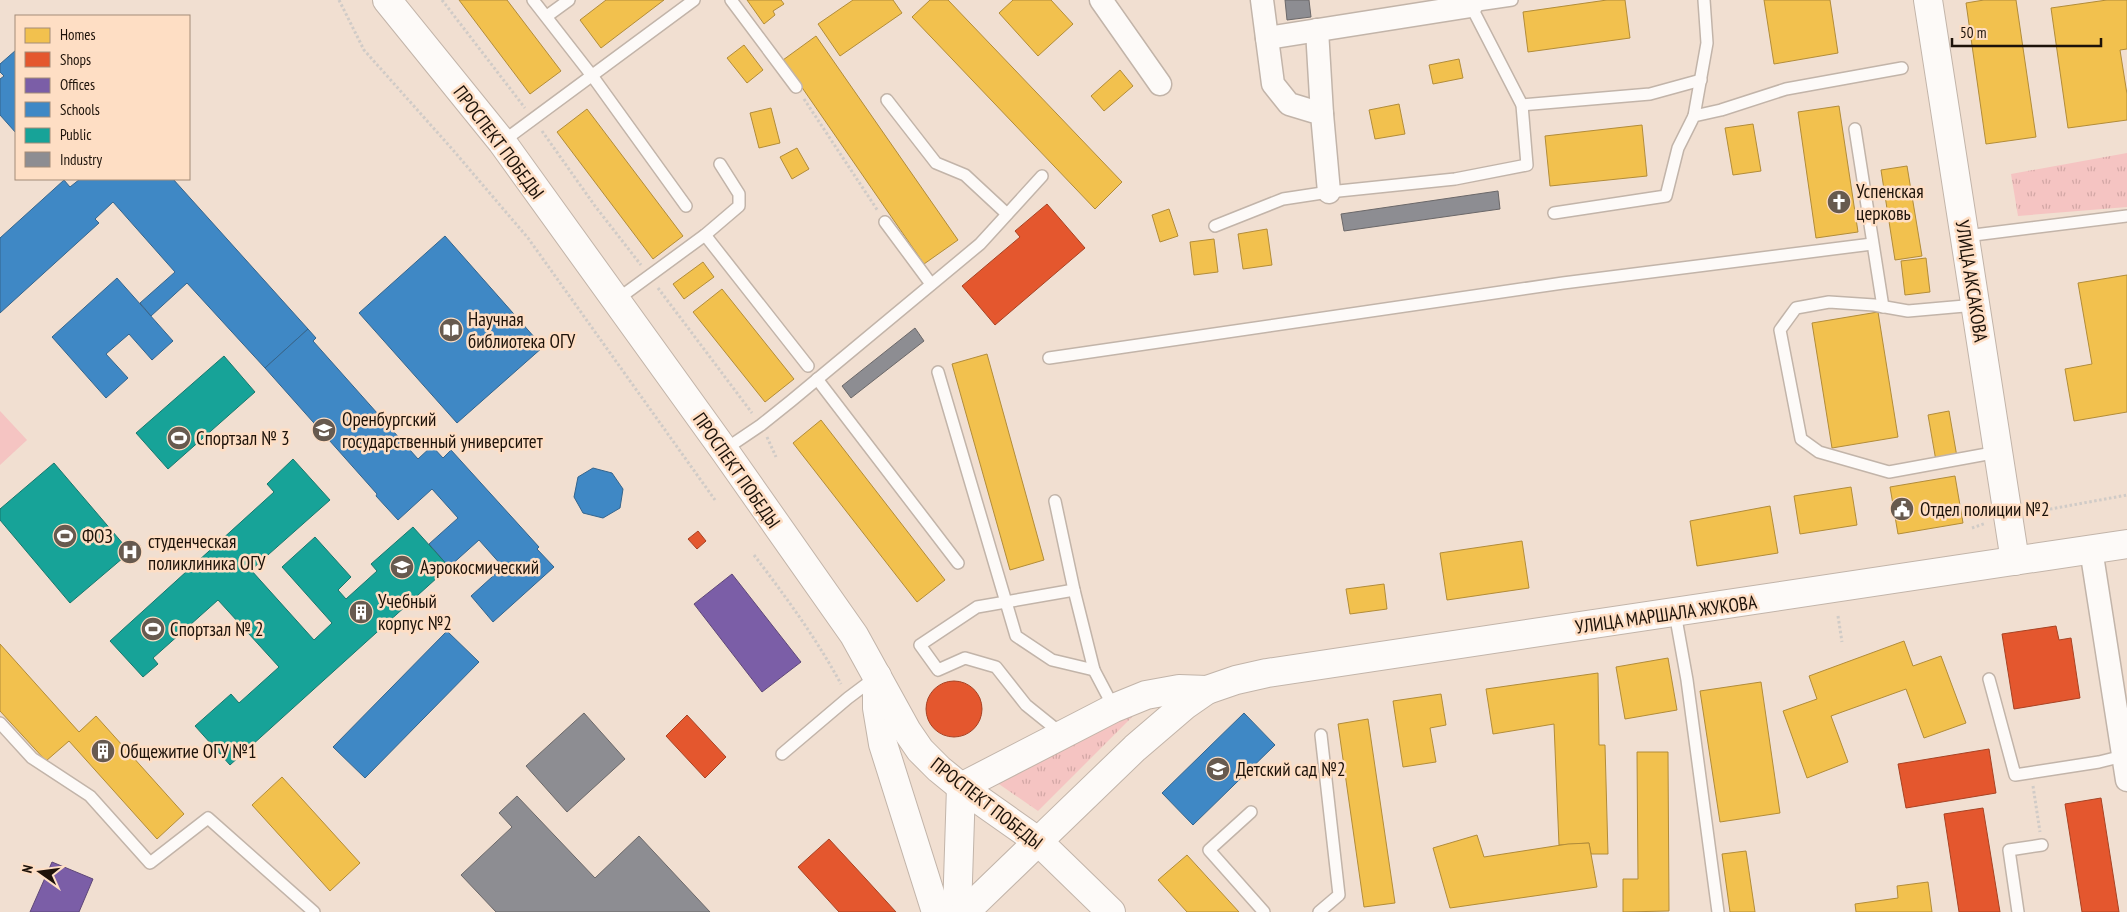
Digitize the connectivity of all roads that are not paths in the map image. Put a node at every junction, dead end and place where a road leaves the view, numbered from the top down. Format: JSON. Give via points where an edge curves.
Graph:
{"nodes":[{"id":1,"x":387,"y":0,"type":"edge"},
{"id":2,"x":533,"y":0,"type":"edge"},
{"id":3,"x":569,"y":0,"type":"edge"},
{"id":4,"x":694,"y":0,"type":"edge"},
{"id":5,"x":731,"y":0,"type":"edge"},
{"id":6,"x":1100,"y":0,"type":"edge"},
{"id":7,"x":1262,"y":0,"type":"edge"},
{"id":8,"x":1512,"y":0,"type":"edge"},
{"id":9,"x":1704,"y":0,"type":"edge"},
{"id":10,"x":1928,"y":0,"type":"edge"},
{"id":11,"x":1471,"y":6,"type":"junction"},
{"id":12,"x":547,"y":16,"type":"junction"},
{"id":13,"x":1317,"y":30,"type":"junction"},
{"id":14,"x":1267,"y":38,"type":"junction"},
{"id":15,"x":1902,"y":68,"type":"dead end"},
{"id":16,"x":593,"y":77,"type":"junction"},
{"id":17,"x":1701,"y":80,"type":"junction"},
{"id":18,"x":1160,"y":84,"type":"dead end"},
{"id":19,"x":796,"y":87,"type":"road end"},
{"id":20,"x":887,"y":100,"type":"dead end"},
{"id":21,"x":1522,"y":105,"type":"junction"},
{"id":22,"x":1322,"y":114,"type":"junction"},
{"id":23,"x":1694,"y":116,"type":"junction"},
{"id":24,"x":1855,"y":129,"type":"dead end"},
{"id":25,"x":502,"y":142,"type":"junction"},
{"id":26,"x":720,"y":164,"type":"dead end"},
{"id":27,"x":1042,"y":176,"type":"dead end"},
{"id":28,"x":1329,"y":192,"type":"junction"},
{"id":29,"x":686,"y":206,"type":"dead end"},
{"id":30,"x":1554,"y":213,"type":"dead end"},
{"id":31,"x":1007,"y":214,"type":"junction"},
{"id":32,"x":2127,"y":216,"type":"edge"},
{"id":33,"x":885,"y":222,"type":"road end"},
{"id":34,"x":1215,"y":226,"type":"dead end"},
{"id":35,"x":705,"y":236,"type":"junction"},
{"id":36,"x":1966,"y":236,"type":"junction"},
{"id":37,"x":1872,"y":244,"type":"junction"},
{"id":38,"x":931,"y":284,"type":"junction"},
{"id":39,"x":615,"y":300,"type":"junction"},
{"id":40,"x":1976,"y":305,"type":"junction"},
{"id":41,"x":1883,"y":307,"type":"junction"},
{"id":42,"x":1049,"y":358,"type":"dead end"},
{"id":43,"x":808,"y":366,"type":"dead end"},
{"id":44,"x":938,"y":372,"type":"dead end"},
{"id":45,"x":817,"y":379,"type":"junction"},
{"id":46,"x":724,"y":450,"type":"junction"},
{"id":47,"x":1998,"y":452,"type":"junction"},
{"id":48,"x":1055,"y":502,"type":"dead end"},
{"id":49,"x":2127,"y":544,"type":"edge"},
{"id":50,"x":2091,"y":549,"type":"junction"},
{"id":51,"x":2015,"y":561,"type":"junction"},
{"id":52,"x":958,"y":563,"type":"dead end"},
{"id":53,"x":1074,"y":590,"type":"junction"},
{"id":54,"x":1006,"y":602,"type":"junction"},
{"id":55,"x":1675,"y":613,"type":"junction"},
{"id":56,"x":1094,"y":670,"type":"junction"},
{"id":57,"x":877,"y":676,"type":"junction"},
{"id":58,"x":1989,"y":679,"type":"dead end"},
{"id":59,"x":1207,"y":690,"type":"junction"},
{"id":60,"x":1114,"y":708,"type":"junction"},
{"id":61,"x":0,"y":723,"type":"edge"},
{"id":62,"x":1062,"y":734,"type":"junction"},
{"id":63,"x":1321,"y":735,"type":"dead end"},
{"id":64,"x":782,"y":754,"type":"dead end"},
{"id":65,"x":2123,"y":756,"type":"junction"},
{"id":66,"x":2127,"y":780,"type":"edge"},
{"id":67,"x":961,"y":787,"type":"junction"},
{"id":68,"x":1251,"y":812,"type":"dead end"},
{"id":69,"x":1039,"y":842,"type":"junction"},
{"id":70,"x":2042,"y":845,"type":"road end"},
{"id":71,"x":314,"y":912,"type":"edge"},
{"id":72,"x":936,"y":912,"type":"edge"},
{"id":73,"x":957,"y":912,"type":"edge"},
{"id":74,"x":965,"y":912,"type":"edge"},
{"id":75,"x":1111,"y":912,"type":"edge"},
{"id":76,"x":1264,"y":912,"type":"edge"},
{"id":77,"x":1319,"y":912,"type":"edge"},
{"id":78,"x":1718,"y":912,"type":"edge"},
{"id":79,"x":2018,"y":912,"type":"edge"}],
"edges":[{"from":1,"to":25,"type":"main road","name":"ПРОСПЕКТ ПОБЕДЫ"},
{"from":2,"to":12,"type":"lane"},
{"from":3,"to":12,"type":"lane"},
{"from":4,"to":16,"type":"lane"},
{"from":5,"to":19,"type":"lane"},
{"from":6,"to":18,"type":"street"},
{"from":7,"to":14,"type":"street"},
{"from":8,"to":11,"type":"lane"},
{"from":9,"to":17,"type":"lane","via":[[1707,43]]},
{"from":10,"to":36,"type":"main road","name":"УЛИЦА АКСАКОВА"},
{"from":11,"to":13,"type":"street"},
{"from":11,"to":21,"type":"lane"},
{"from":12,"to":16,"type":"lane"},
{"from":13,"to":14,"type":"street"},
{"from":13,"to":22,"type":"street"},
{"from":14,"to":22,"type":"street","via":[[1273,84],[1289,104]]},
{"from":15,"to":23,"type":"lane","via":[[1786,89]]},
{"from":16,"to":25,"type":"lane"},
{"from":16,"to":29,"type":"lane"},
{"from":17,"to":21,"type":"lane","via":[[1650,94]]},
{"from":17,"to":23,"type":"lane"},
{"from":20,"to":31,"type":"lane","via":[[936,163],[965,175]]},
{"from":21,"to":28,"type":"lane","via":[[1527,165],[1455,180]]},
{"from":22,"to":28,"type":"street"},
{"from":23,"to":30,"type":"lane","via":[[1678,148],[1666,196]]},
{"from":24,"to":37,"type":"lane"},
{"from":25,"to":39,"type":"main road","name":"ПРОСПЕКТ ПОБЕДЫ"},
{"from":26,"to":35,"type":"lane","via":[[739,194],[739,206]]},
{"from":27,"to":31,"type":"lane"},
{"from":28,"to":34,"type":"lane","via":[[1283,199]]},
{"from":31,"to":38,"type":"lane","via":[[980,244]]},
{"from":32,"to":36,"type":"lane"},
{"from":33,"to":38,"type":"lane"},
{"from":35,"to":39,"type":"lane"},
{"from":35,"to":43,"type":"lane"},
{"from":36,"to":40,"type":"main road","name":"УЛИЦА АКСАКОВА"},
{"from":37,"to":41,"type":"lane"},
{"from":37,"to":42,"type":"lane","via":[[1563,283]]},
{"from":38,"to":45,"type":"lane"},
{"from":39,"to":46,"type":"main road","name":"ПРОСПЕКТ ПОБЕДЫ"},
{"from":40,"to":41,"type":"lane","via":[[1908,311]]},
{"from":40,"to":47,"type":"main road","name":"УЛИЦА АКСАКОВА"},
{"from":41,"to":47,"type":"lane","via":[[1828,302],[1796,308],[1780,330],[1801,439],[1819,452],[1889,472]]},
{"from":44,"to":54,"type":"lane"},
{"from":45,"to":46,"type":"lane"},
{"from":45,"to":52,"type":"lane"},
{"from":46,"to":57,"type":"main road","name":"ПРОСПЕКТ ПОБЕДЫ","via":[[854,635]]},
{"from":47,"to":51,"type":"main road","name":"УЛИЦА АКСАКОВА"},
{"from":48,"to":53,"type":"lane"},
{"from":49,"to":50,"type":"main road","name":"УЛИЦА МАРШАЛА ЖУКОВА"},
{"from":50,"to":51,"type":"main road","name":"УЛИЦА МАРШАЛА ЖУКОВА"},
{"from":50,"to":65,"type":"street"},
{"from":51,"to":55,"type":"main road","name":"УЛИЦА МАРШАЛА ЖУКОВА"},
{"from":53,"to":54,"type":"lane"},
{"from":53,"to":56,"type":"lane"},
{"from":54,"to":56,"type":"lane","via":[[1016,636],[1052,660]]},
{"from":54,"to":62,"type":"lane","via":[[976,607],[920,645],[938,670],[965,658],[996,667],[1026,705]]},
{"from":55,"to":59,"type":"main road","name":"УЛИЦА МАРШАЛА ЖУКОВА","via":[[1267,673]]},
{"from":55,"to":78,"type":"lane"},
{"from":56,"to":60,"type":"lane"},
{"from":57,"to":64,"type":"lane"},
{"from":57,"to":67,"type":"main road","name":"ПРОСПЕКТ ПОБЕДЫ","via":[[920,750]]},
{"from":57,"to":72,"type":"main road","via":[[877,708],[883,744]]},
{"from":58,"to":65,"type":"lane","via":[[2015,775]]},
{"from":59,"to":60,"type":"main road","name":"УЛИЦА МАРШАЛА ЖУКОВА","via":[[1179,689],[1146,695]]},
{"from":59,"to":69,"type":"main road","name":"УЛИЦА МАРШАЛА ЖУКОВА","via":[[1135,748]]},
{"from":60,"to":62,"type":"main road","name":"УЛИЦА МАРШАЛА ЖУКОВА"},
{"from":61,"to":71,"type":"lane","via":[[32,758],[90,796],[150,863],[208,818]]},
{"from":62,"to":67,"type":"main road","name":"УЛИЦА МАРШАЛА ЖУКОВА"},
{"from":63,"to":77,"type":"lane","via":[[1339,895]]},
{"from":65,"to":66,"type":"street"},
{"from":67,"to":69,"type":"main road","name":"ПРОСПЕКТ ПОБЕДЫ"},
{"from":67,"to":73,"type":"main road"},
{"from":68,"to":76,"type":"lane","via":[[1209,850]]},
{"from":69,"to":74,"type":"main road","name":"УЛИЦА МАРШАЛА ЖУКОВА"},
{"from":69,"to":75,"type":"main road","name":"ПРОСПЕКТ ПОБЕДЫ"},
{"from":70,"to":79,"type":"lane","via":[[2009,850]]}]}
